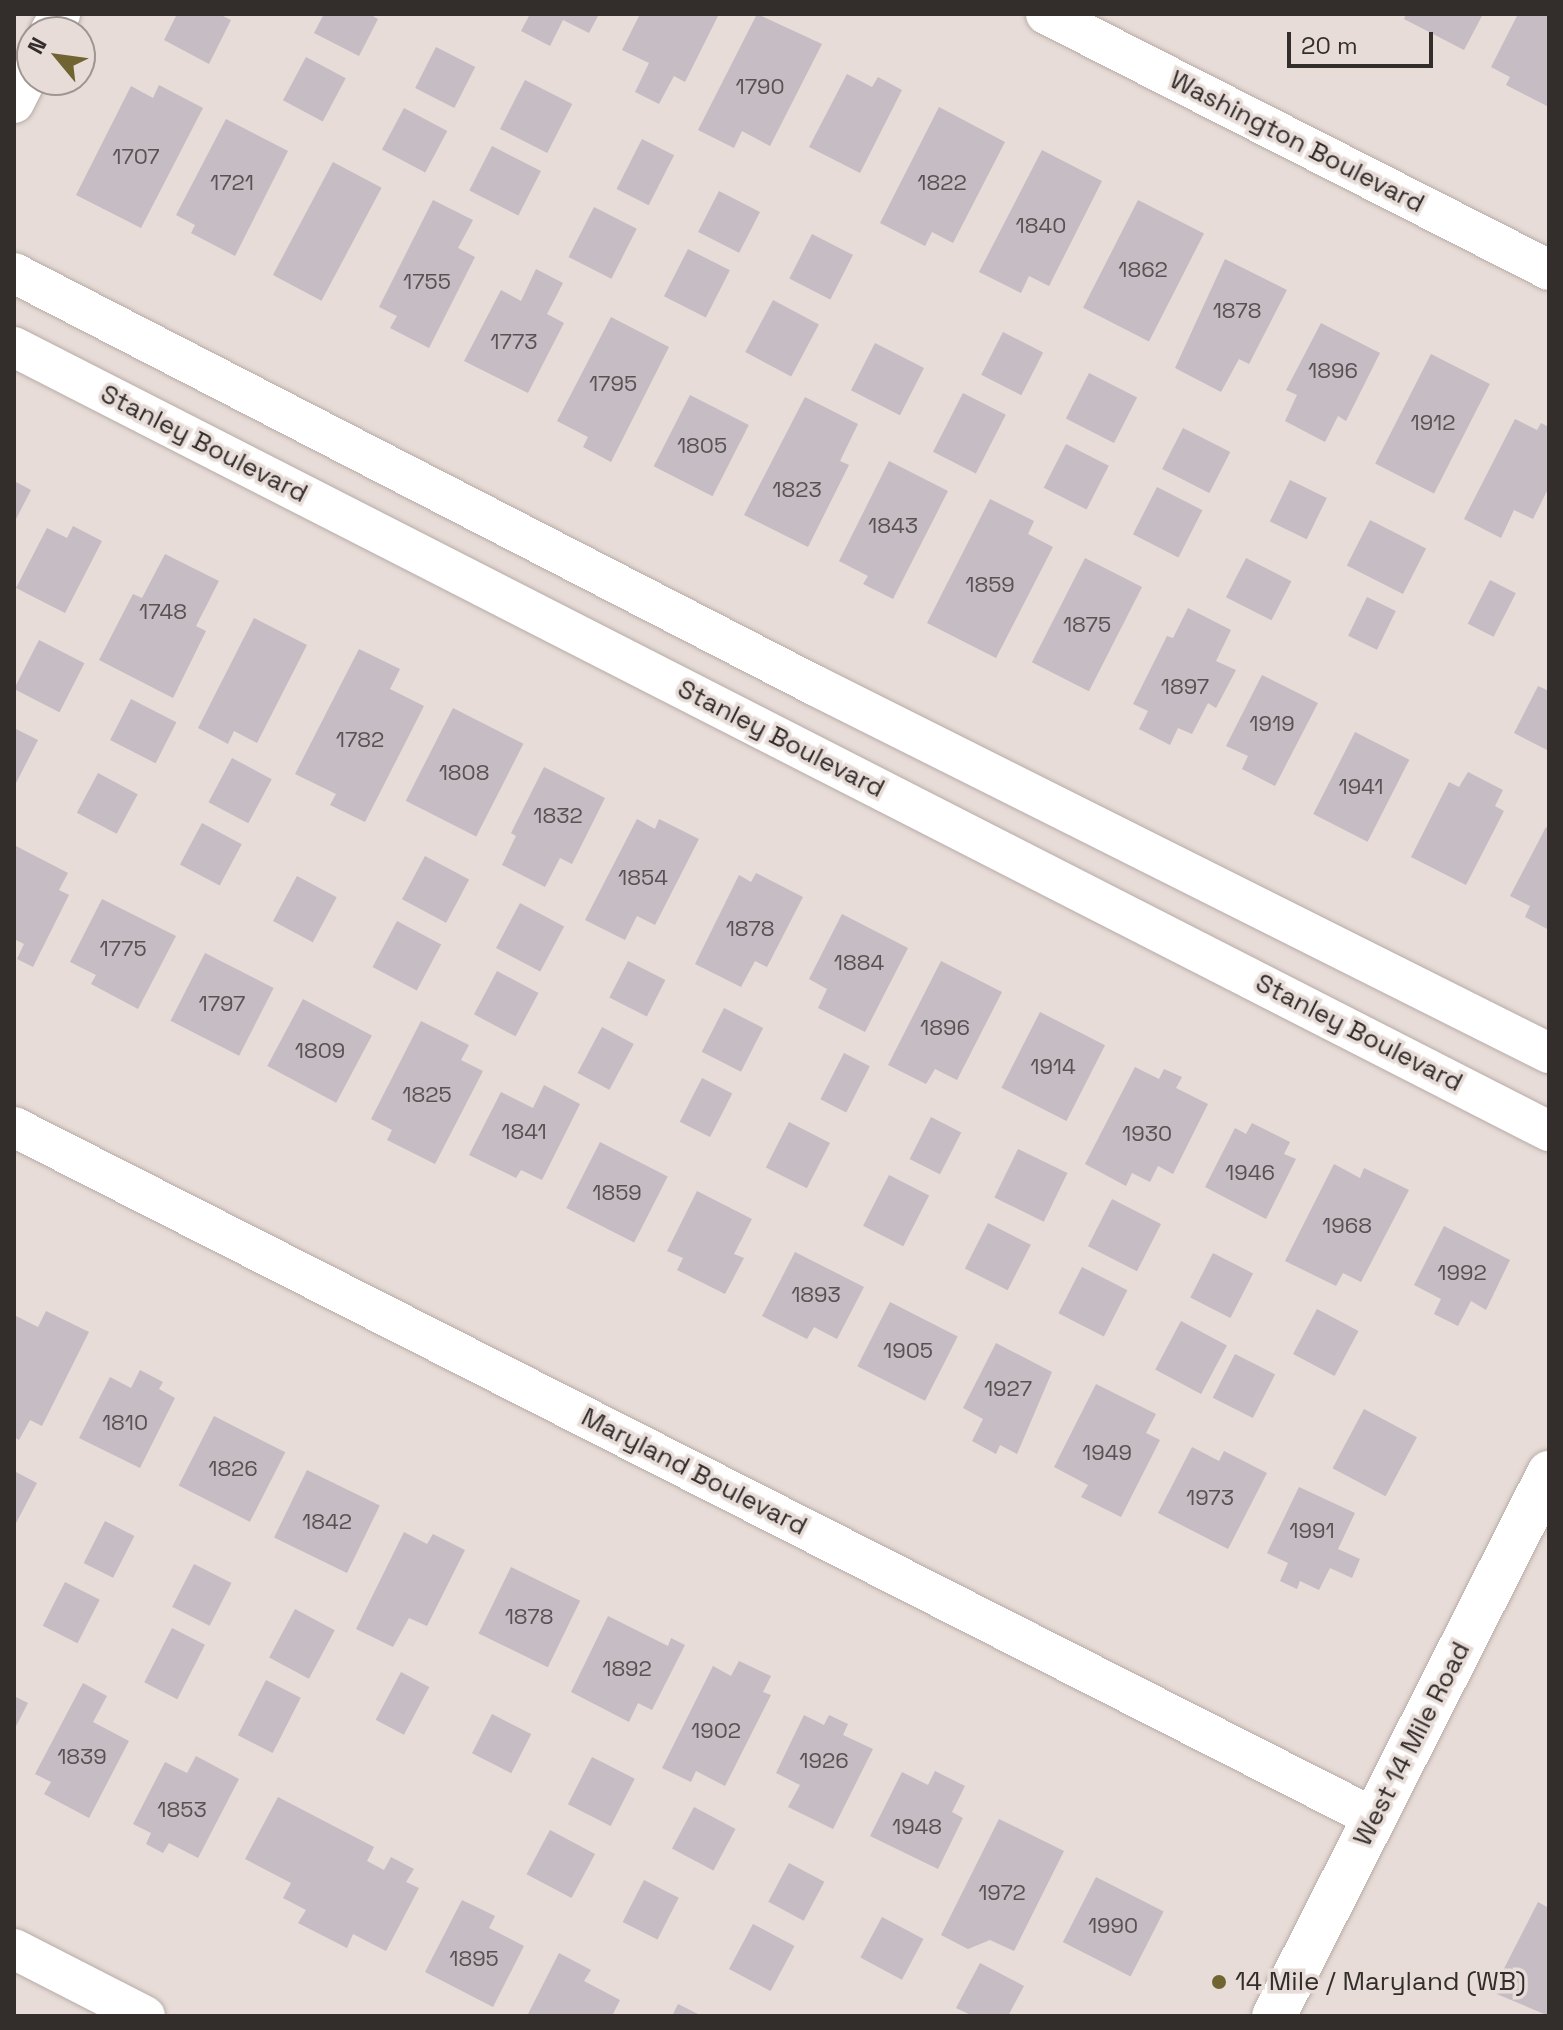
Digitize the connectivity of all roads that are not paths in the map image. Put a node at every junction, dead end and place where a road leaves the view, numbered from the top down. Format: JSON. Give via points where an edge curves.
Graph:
{"nodes":[{"id":1,"x":1046,"y":14,"type":"edge"},
{"id":2,"x":1549,"y":270,"type":"edge"},
{"id":3,"x":14,"y":273,"type":"edge"},
{"id":4,"x":14,"y":347,"type":"edge"},
{"id":5,"x":814,"y":685,"type":"junction"},
{"id":6,"x":786,"y":741,"type":"junction"},
{"id":7,"x":1549,"y":1053,"type":"edge"},
{"id":8,"x":14,"y":1127,"type":"edge"},
{"id":9,"x":1549,"y":1131,"type":"edge"},
{"id":10,"x":1549,"y":1473,"type":"edge"},
{"id":11,"x":1374,"y":1818,"type":"junction"},
{"id":12,"x":14,"y":1949,"type":"edge"},
{"id":13,"x":145,"y":2016,"type":"edge"},
{"id":14,"x":1274,"y":2016,"type":"edge"}],
"edges":[{"from":1,"to":2,"type":"street","name":"Washington Boulevard"},
{"from":3,"to":5,"type":"street"},
{"from":4,"to":6,"type":"street","name":"Stanley Boulevard"},
{"from":5,"to":6,"type":"street"},
{"from":5,"to":7,"type":"street"},
{"from":6,"to":9,"type":"street","name":"Stanley Boulevard"},
{"from":8,"to":11,"type":"street","name":"Maryland Boulevard"},
{"from":10,"to":11,"type":"main road","name":"West 14 Mile Road"},
{"from":11,"to":14,"type":"main road","name":"West 14 Mile Road"},
{"from":12,"to":13,"type":"street"}]}
